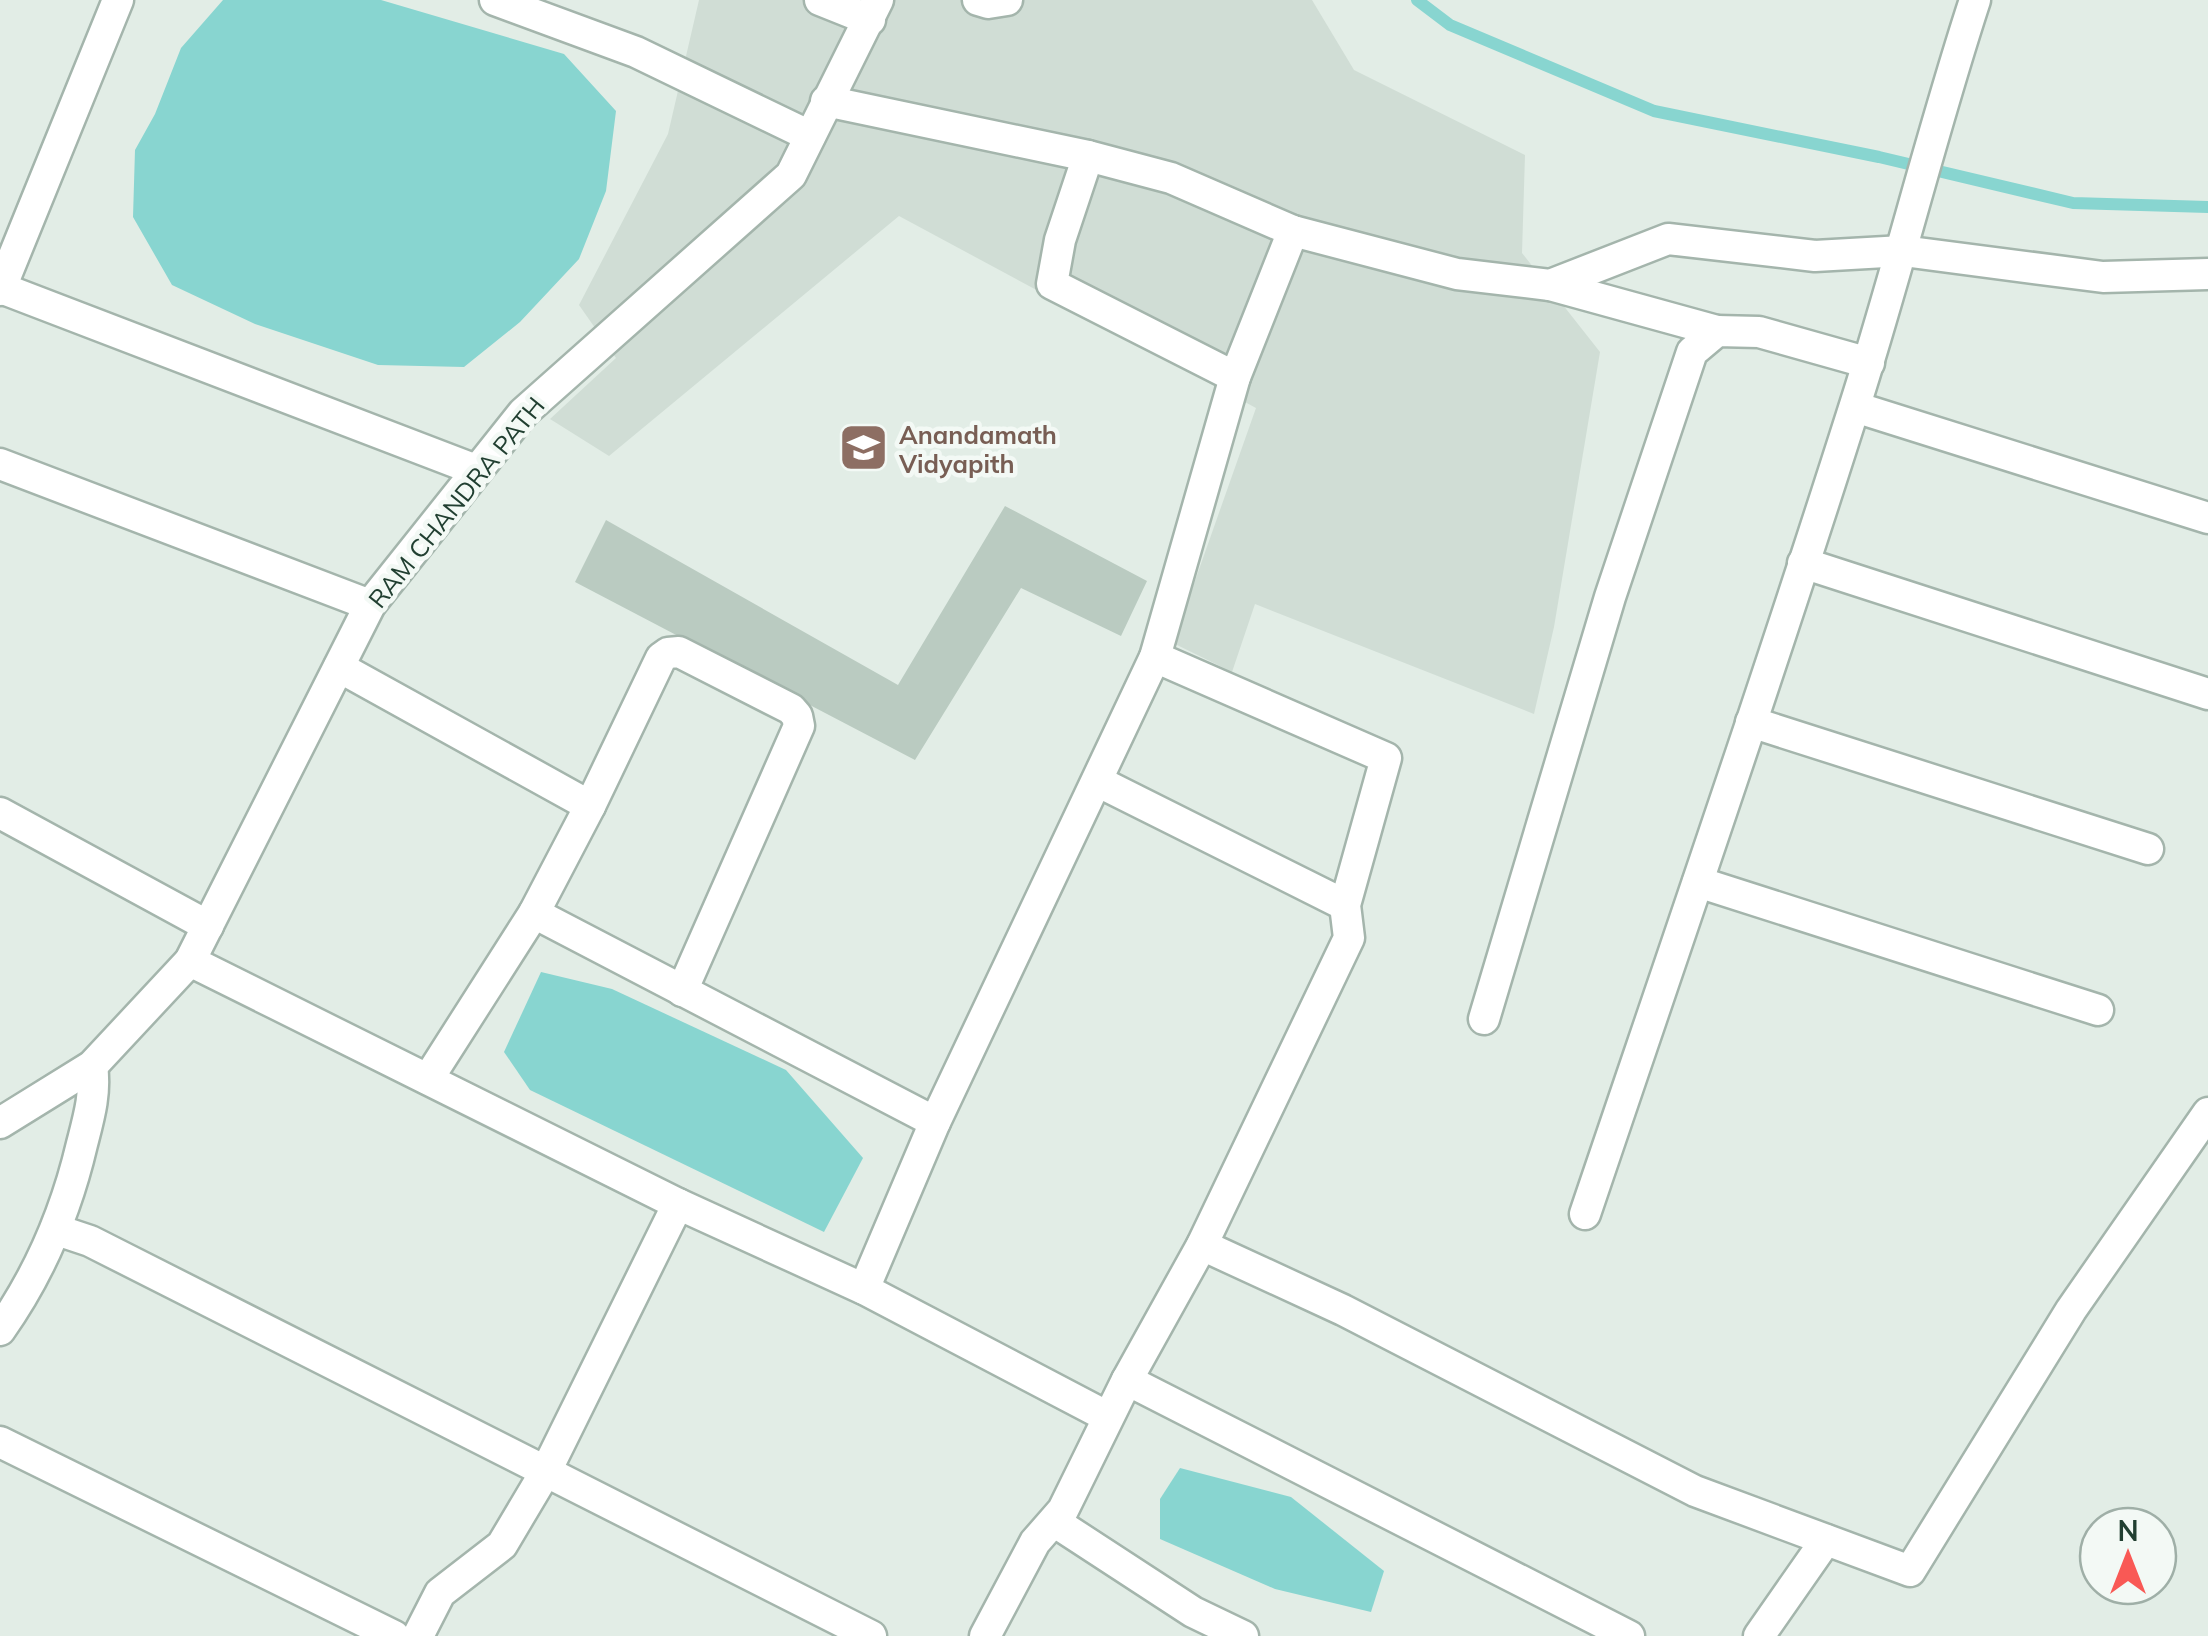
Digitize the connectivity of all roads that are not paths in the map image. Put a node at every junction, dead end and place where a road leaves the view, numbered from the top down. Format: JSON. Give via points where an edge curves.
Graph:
{"nodes":[{"id":1,"x":118,"y":0,"type":"edge"},
{"id":2,"x":496,"y":0,"type":"edge"},
{"id":3,"x":820,"y":0,"type":"edge"},
{"id":4,"x":978,"y":0,"type":"edge"},
{"id":5,"x":1006,"y":0,"type":"edge"},
{"id":6,"x":1975,"y":0,"type":"edge"},
{"id":7,"x":874,"y":10,"type":"edge"},
{"id":8,"x":826,"y":101,"type":"junction"},
{"id":9,"x":810,"y":136,"type":"junction"},
{"id":10,"x":1088,"y":156,"type":"junction"},
{"id":11,"x":1294,"y":231,"type":"junction"},
{"id":12,"x":1903,"y":251,"type":"junction"},
{"id":13,"x":2208,"y":274,"type":"edge"},
{"id":14,"x":1550,"y":285,"type":"junction"},
{"id":15,"x":0,"y":289,"type":"edge"},
{"id":16,"x":1717,"y":331,"type":"junction"},
{"id":17,"x":1868,"y":362,"type":"junction"},
{"id":18,"x":1235,"y":377,"type":"junction"},
{"id":19,"x":1854,"y":407,"type":"junction"},
{"id":20,"x":0,"y":464,"type":"edge"},
{"id":21,"x":476,"y":470,"type":"junction"},
{"id":22,"x":2208,"y":518,"type":"edge"},
{"id":23,"x":1803,"y":563,"type":"junction"},
{"id":24,"x":370,"y":605,"type":"junction"},
{"id":25,"x":1155,"y":657,"type":"junction"},
{"id":26,"x":340,"y":667,"type":"junction"},
{"id":27,"x":2208,"y":694,"type":"edge"},
{"id":28,"x":1751,"y":722,"type":"junction"},
{"id":29,"x":1097,"y":780,"type":"junction"},
{"id":30,"x":590,"y":806,"type":"junction"},
{"id":31,"x":0,"y":813,"type":"edge"},
{"id":32,"x":2148,"y":849,"type":"dead end"},
{"id":33,"x":1698,"y":882,"type":"junction"},
{"id":34,"x":1346,"y":905,"type":"junction"},
{"id":35,"x":534,"y":913,"type":"junction"},
{"id":36,"x":208,"y":926,"type":"junction"},
{"id":37,"x":190,"y":961,"type":"junction"},
{"id":38,"x":682,"y":991,"type":"junction"},
{"id":39,"x":2098,"y":1010,"type":"dead end"},
{"id":40,"x":1484,"y":1019,"type":"dead end"},
{"id":41,"x":92,"y":1066,"type":"junction"},
{"id":42,"x":428,"y":1079,"type":"junction"},
{"id":43,"x":2208,"y":1113,"type":"edge"},
{"id":44,"x":935,"y":1122,"type":"junction"},
{"id":45,"x":0,"y":1123,"type":"edge"},
{"id":46,"x":678,"y":1204,"type":"junction"},
{"id":47,"x":1585,"y":1214,"type":"dead end"},
{"id":48,"x":56,"y":1230,"type":"junction"},
{"id":49,"x":1202,"y":1245,"type":"junction"},
{"id":50,"x":864,"y":1288,"type":"junction"},
{"id":51,"x":5,"y":1312,"type":"edge"},
{"id":52,"x":1127,"y":1380,"type":"junction"},
{"id":53,"x":1108,"y":1417,"type":"junction"},
{"id":54,"x":0,"y":1442,"type":"edge"},
{"id":55,"x":546,"y":1471,"type":"junction"},
{"id":56,"x":1055,"y":1522,"type":"junction"},
{"id":57,"x":1826,"y":1540,"type":"junction"},
{"id":58,"x":394,"y":1636,"type":"edge"},
{"id":59,"x":418,"y":1636,"type":"edge"},
{"id":60,"x":872,"y":1636,"type":"edge"},
{"id":61,"x":985,"y":1636,"type":"edge"},
{"id":62,"x":1243,"y":1636,"type":"edge"},
{"id":63,"x":1629,"y":1636,"type":"edge"},
{"id":64,"x":1760,"y":1636,"type":"edge"}],
"edges":[{"from":1,"to":15,"type":"street"},
{"from":2,"to":9,"type":"street","via":[[636,52]]},
{"from":3,"to":7,"type":"street"},
{"from":4,"to":5,"type":"street"},
{"from":6,"to":12,"type":"street"},
{"from":7,"to":8,"type":"street","name":"RAM CHANDRA PATH"},
{"from":8,"to":9,"type":"street","name":"RAM CHANDRA PATH"},
{"from":8,"to":10,"type":"street"},
{"from":9,"to":21,"type":"street","name":"RAM CHANDRA PATH","via":[[791,175],[523,413]]},
{"from":10,"to":11,"type":"street","via":[[1171,178]]},
{"from":10,"to":18,"type":"street","via":[[1052,284]]},
{"from":11,"to":14,"type":"street","via":[[1457,274]]},
{"from":11,"to":18,"type":"street"},
{"from":12,"to":13,"type":"street","via":[[2103,277]]},
{"from":12,"to":14,"type":"street","via":[[1815,256],[1668,239]]},
{"from":12,"to":17,"type":"street"},
{"from":14,"to":16,"type":"street"},
{"from":15,"to":21,"type":"street"},
{"from":16,"to":17,"type":"street","via":[[1759,332]]},
{"from":16,"to":40,"type":"street","via":[[1692,352],[1610,597]]},
{"from":17,"to":19,"type":"street"},
{"from":18,"to":25,"type":"street"},
{"from":19,"to":22,"type":"street"},
{"from":19,"to":23,"type":"street"},
{"from":20,"to":24,"type":"street"},
{"from":21,"to":24,"type":"street","name":"RAM CHANDRA PATH"},
{"from":23,"to":27,"type":"street"},
{"from":23,"to":28,"type":"street"},
{"from":24,"to":26,"type":"street","name":"RAM CHANDRA PATH"},
{"from":25,"to":29,"type":"street"},
{"from":25,"to":34,"type":"street","via":[[1386,758]]},
{"from":26,"to":30,"type":"street"},
{"from":26,"to":36,"type":"street","name":"RAM CHANDRA PATH"},
{"from":28,"to":32,"type":"street"},
{"from":28,"to":33,"type":"street"},
{"from":29,"to":34,"type":"street"},
{"from":29,"to":44,"type":"street"},
{"from":30,"to":35,"type":"street"},
{"from":30,"to":38,"type":"street","via":[[668,653],[679,652],[797,716],[797,734]]},
{"from":31,"to":36,"type":"street"},
{"from":33,"to":39,"type":"street"},
{"from":33,"to":47,"type":"street"},
{"from":34,"to":49,"type":"street","via":[[1349,938]]},
{"from":35,"to":38,"type":"street"},
{"from":35,"to":42,"type":"street"},
{"from":36,"to":37,"type":"street","name":"RAM CHANDRA PATH"},
{"from":37,"to":41,"type":"street","name":"RAM CHANDRA PATH"},
{"from":37,"to":42,"type":"street"},
{"from":38,"to":44,"type":"street"},
{"from":41,"to":45,"type":"street","name":"RAM CHANDRA PATH"},
{"from":41,"to":48,"type":"street","via":[[93,1097]]},
{"from":42,"to":46,"type":"street"},
{"from":43,"to":57,"type":"street","via":[[2071,1310],[1910,1571]]},
{"from":44,"to":50,"type":"street"},
{"from":46,"to":50,"type":"street"},
{"from":46,"to":55,"type":"street"},
{"from":48,"to":51,"type":"street"},
{"from":48,"to":55,"type":"street","via":[[90,1241]]},
{"from":49,"to":52,"type":"street"},
{"from":49,"to":57,"type":"street","via":[[1343,1310],[1695,1492]]},
{"from":50,"to":53,"type":"street"},
{"from":52,"to":53,"type":"street"},
{"from":52,"to":63,"type":"street"},
{"from":53,"to":56,"type":"street"},
{"from":54,"to":58,"type":"street"},
{"from":55,"to":59,"type":"street","via":[[502,1545],[440,1593]]},
{"from":55,"to":60,"type":"street"},
{"from":56,"to":61,"type":"street","via":[[1035,1542]]},
{"from":56,"to":62,"type":"street","via":[[1193,1612]]},
{"from":57,"to":64,"type":"street"}]}
